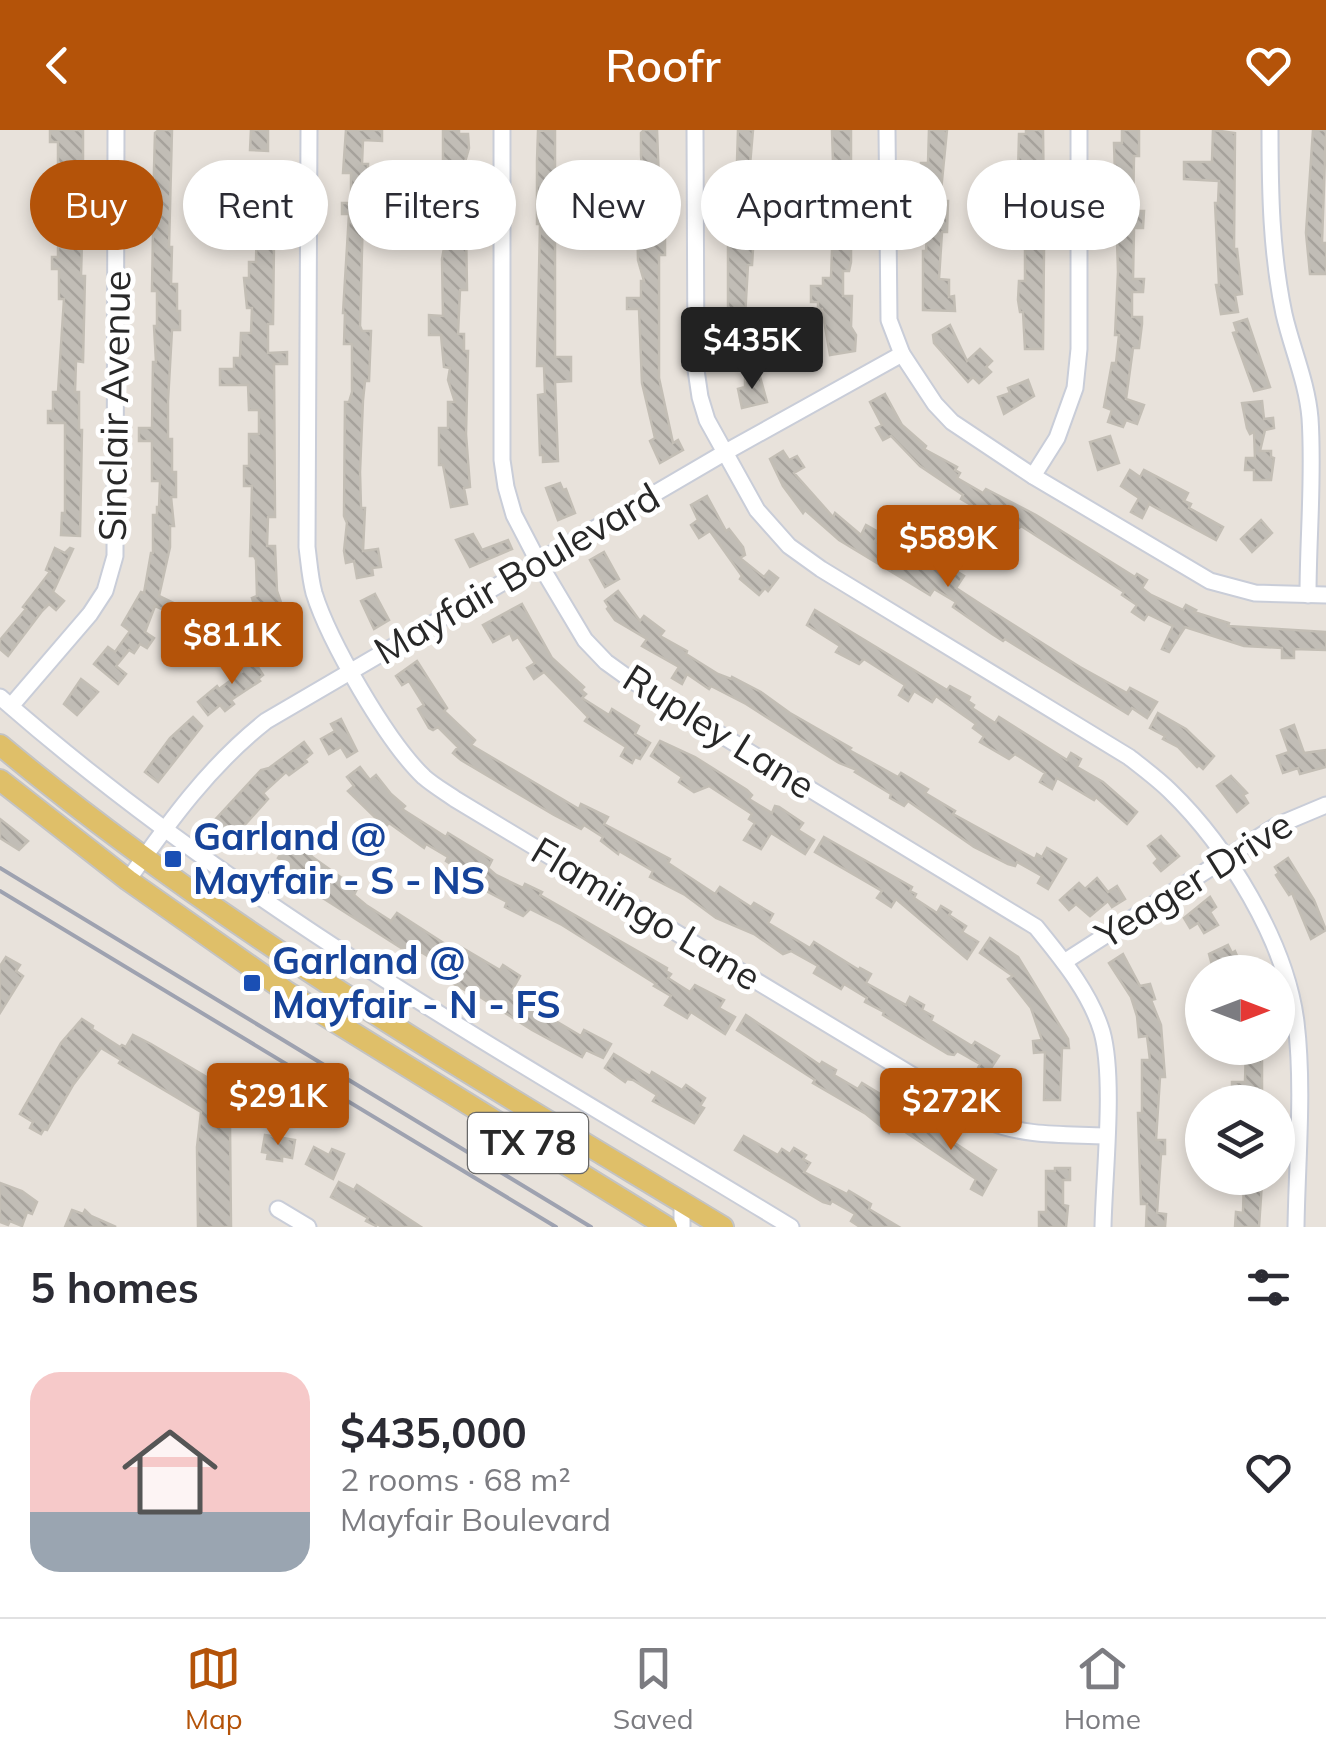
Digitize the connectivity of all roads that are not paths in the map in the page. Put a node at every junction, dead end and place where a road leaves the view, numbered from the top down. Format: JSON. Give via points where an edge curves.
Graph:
{"nodes":[{"id":1,"x":116,"y":130,"type":"edge"},
{"id":2,"x":309,"y":130,"type":"edge"},
{"id":3,"x":502,"y":130,"type":"edge"},
{"id":4,"x":695,"y":130,"type":"edge"},
{"id":5,"x":887,"y":130,"type":"edge"},
{"id":6,"x":1080,"y":130,"type":"edge"},
{"id":7,"x":1270,"y":130,"type":"edge"},
{"id":8,"x":902,"y":354,"type":"junction"},
{"id":9,"x":724,"y":453,"type":"junction"},
{"id":10,"x":1034,"y":476,"type":"junction"},
{"id":11,"x":539,"y":563,"type":"junction"},
{"id":12,"x":1308,"y":595,"type":"junction"},
{"id":13,"x":1326,"y":595,"type":"edge"},
{"id":14,"x":351,"y":670,"type":"junction"},
{"id":15,"x":5,"y":701,"type":"edge"},
{"id":16,"x":0,"y":745,"type":"edge"},
{"id":17,"x":0,"y":780,"type":"edge"},
{"id":18,"x":1326,"y":805,"type":"edge"},
{"id":19,"x":165,"y":827,"type":"junction"},
{"id":20,"x":145,"y":856,"type":"junction"},
{"id":21,"x":1224,"y":859,"type":"junction"},
{"id":22,"x":128,"y":880,"type":"junction"},
{"id":23,"x":1064,"y":962,"type":"junction"},
{"id":24,"x":435,"y":1052,"type":"junction"},
{"id":25,"x":420,"y":1077,"type":"junction"},
{"id":26,"x":1106,"y":1136,"type":"junction"},
{"id":27,"x":682,"y":1202,"type":"junction"},
{"id":28,"x":278,"y":1209,"type":"dead end"},
{"id":29,"x":308,"y":1227,"type":"edge"},
{"id":30,"x":667,"y":1227,"type":"edge"},
{"id":31,"x":682,"y":1227,"type":"edge"},
{"id":32,"x":723,"y":1227,"type":"edge"},
{"id":33,"x":791,"y":1227,"type":"edge"},
{"id":34,"x":1102,"y":1227,"type":"edge"},
{"id":35,"x":1296,"y":1227,"type":"edge"}],
"edges":[{"from":1,"to":15,"type":"street","name":"Sinclair Avenue","via":[[115,556],[90,614]]},
{"from":2,"to":14,"type":"street","name":"Flamingo Lane","via":[[308,547],[313,590]]},
{"from":3,"to":11,"type":"street","name":"Rupley Lane","via":[[502,460],[514,515]]},
{"from":4,"to":9,"type":"street","via":[[696,370],[707,420]]},
{"from":5,"to":8,"type":"street","via":[[889,320]]},
{"from":6,"to":10,"type":"street","via":[[1075,388]]},
{"from":7,"to":12,"type":"street","via":[[1276,273],[1310,419]]},
{"from":8,"to":9,"type":"street","name":"Mayfair Boulevard"},
{"from":8,"to":10,"type":"street","via":[[952,422]]},
{"from":9,"to":11,"type":"street","name":"Mayfair Boulevard"},
{"from":9,"to":21,"type":"street","via":[[757,510],[789,546],[1129,757],[1170,790]]},
{"from":10,"to":12,"type":"street","via":[[1210,581],[1256,593]]},
{"from":11,"to":14,"type":"street","name":"Mayfair Boulevard"},
{"from":11,"to":23,"type":"street","name":"Rupley Lane","via":[[585,640],[606,662],[1014,911]]},
{"from":12,"to":13,"type":"street"},
{"from":14,"to":19,"type":"street","name":"Mayfair Boulevard","via":[[241,740]]},
{"from":14,"to":26,"type":"street","name":"Flamingo Lane","via":[[397,746],[455,800],[988,1121],[1028,1133]]},
{"from":15,"to":19,"type":"street"},
{"from":16,"to":20,"type":"main road","number":"TX 78"},
{"from":17,"to":22,"type":"main road","number":"TX 78"},
{"from":18,"to":21,"type":"street","name":"Yeager Drive"},
{"from":19,"to":20,"type":"street","name":"Mayfair Boulevard"},
{"from":19,"to":33,"type":"street","via":[[312,934]]},
{"from":20,"to":22,"type":"street","name":"Mayfair Boulevard"},
{"from":20,"to":24,"type":"main road","number":"TX 78"},
{"from":21,"to":23,"type":"street","name":"Yeager Drive"},
{"from":21,"to":35,"type":"street","via":[[1262,917],[1290,990],[1298,1053]]},
{"from":22,"to":25,"type":"main road","number":"TX 78"},
{"from":23,"to":26,"type":"street","name":"Rupley Lane","via":[[1102,1034]]},
{"from":24,"to":25,"type":"main road"},
{"from":24,"to":27,"type":"main road","number":"TX 78"},
{"from":25,"to":30,"type":"main road","number":"TX 78"},
{"from":26,"to":34,"type":"street","name":"Rupley Lane"},
{"from":27,"to":31,"type":"street"},
{"from":27,"to":32,"type":"main road","number":"TX 78"},
{"from":28,"to":29,"type":"street"}]}
